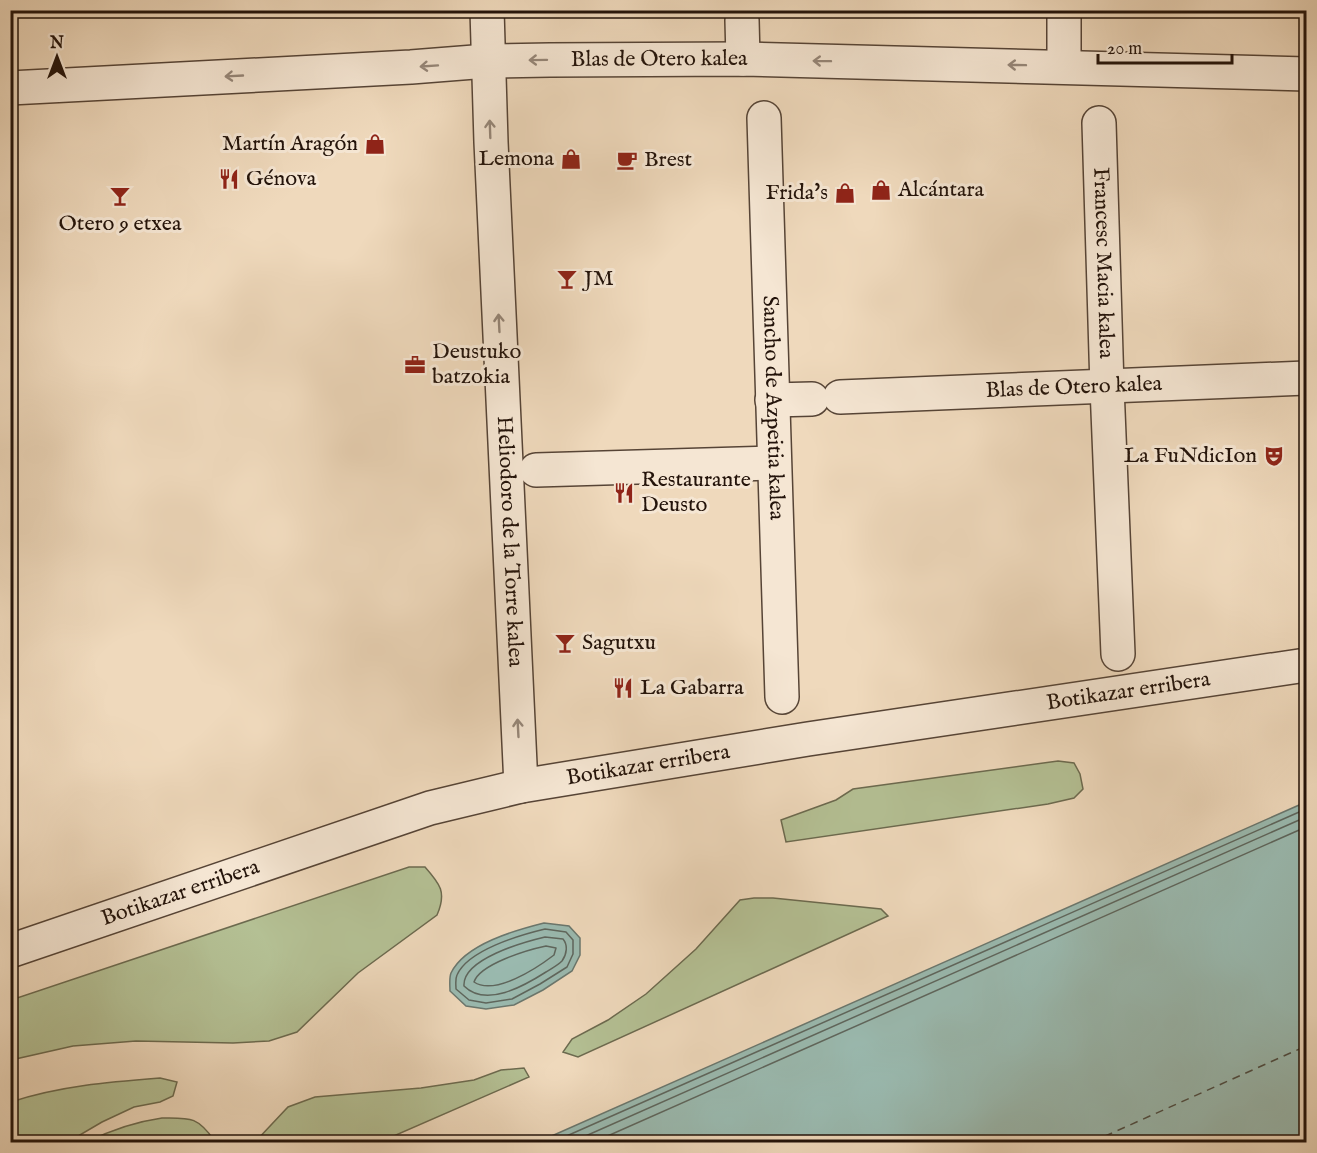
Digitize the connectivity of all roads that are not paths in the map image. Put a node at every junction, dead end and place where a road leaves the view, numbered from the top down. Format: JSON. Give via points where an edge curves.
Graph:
{"nodes":[{"id":1,"x":486,"y":10,"type":"edge"},
{"id":2,"x":1064,"y":15,"type":"dead end"},
{"id":3,"x":742,"y":20,"type":"dead end"},
{"id":4,"x":743,"y":59,"type":"junction"},
{"id":5,"x":487,"y":61,"type":"junction"},
{"id":6,"x":1064,"y":66,"type":"junction"},
{"id":7,"x":1306,"y":74,"type":"edge"},
{"id":8,"x":10,"y":88,"type":"edge"},
{"id":9,"x":764,"y":118,"type":"dead end"},
{"id":10,"x":1099,"y":123,"type":"dead end"},
{"id":11,"x":1306,"y":378,"type":"edge"},
{"id":12,"x":1107,"y":387,"type":"junction"},
{"id":13,"x":772,"y":400,"type":"junction"},
{"id":14,"x":774,"y":464,"type":"junction"},
{"id":15,"x":536,"y":470,"type":"dead end"},
{"id":16,"x":1118,"y":654,"type":"dead end"},
{"id":17,"x":1306,"y":665,"type":"edge"},
{"id":18,"x":782,"y":697,"type":"dead end"},
{"id":19,"x":521,"y":786,"type":"junction"},
{"id":20,"x":10,"y":951,"type":"edge"}],
"edges":[{"from":1,"to":5,"type":"street","name":"Heliodoro de la Torre kalea"},
{"from":2,"to":6,"type":"street"},
{"from":3,"to":4,"type":"street"},
{"from":4,"to":5,"type":"street","name":"Blas de Otero kalea","one_way":true},
{"from":6,"to":4,"type":"street","name":"Blas de Otero kalea","one_way":true},
{"from":5,"to":8,"type":"street","name":"Blas de Otero kalea","one_way":true},
{"from":19,"to":5,"type":"street","name":"Heliodoro de la Torre kalea","one_way":true},
{"from":6,"to":7,"type":"street","name":"Blas de Otero kalea"},
{"from":9,"to":13,"type":"street","name":"Sancho de Azpeitia kalea"},
{"from":10,"to":12,"type":"street","name":"Francesc Macia kalea"},
{"from":11,"to":12,"type":"street","name":"Blas de Otero kalea"},
{"from":12,"to":13,"type":"street","name":"Blas de Otero kalea"},
{"from":12,"to":16,"type":"street","name":"Francesc Macia kalea"},
{"from":13,"to":14,"type":"street","name":"Sancho de Azpeitia kalea"},
{"from":14,"to":15,"type":"street"},
{"from":14,"to":18,"type":"street","name":"Sancho de Azpeitia kalea"},
{"from":17,"to":19,"type":"street","name":"Botikazar erribera"},
{"from":19,"to":20,"type":"street","name":"Botikazar erribera","via":[[430,808]]}]}
